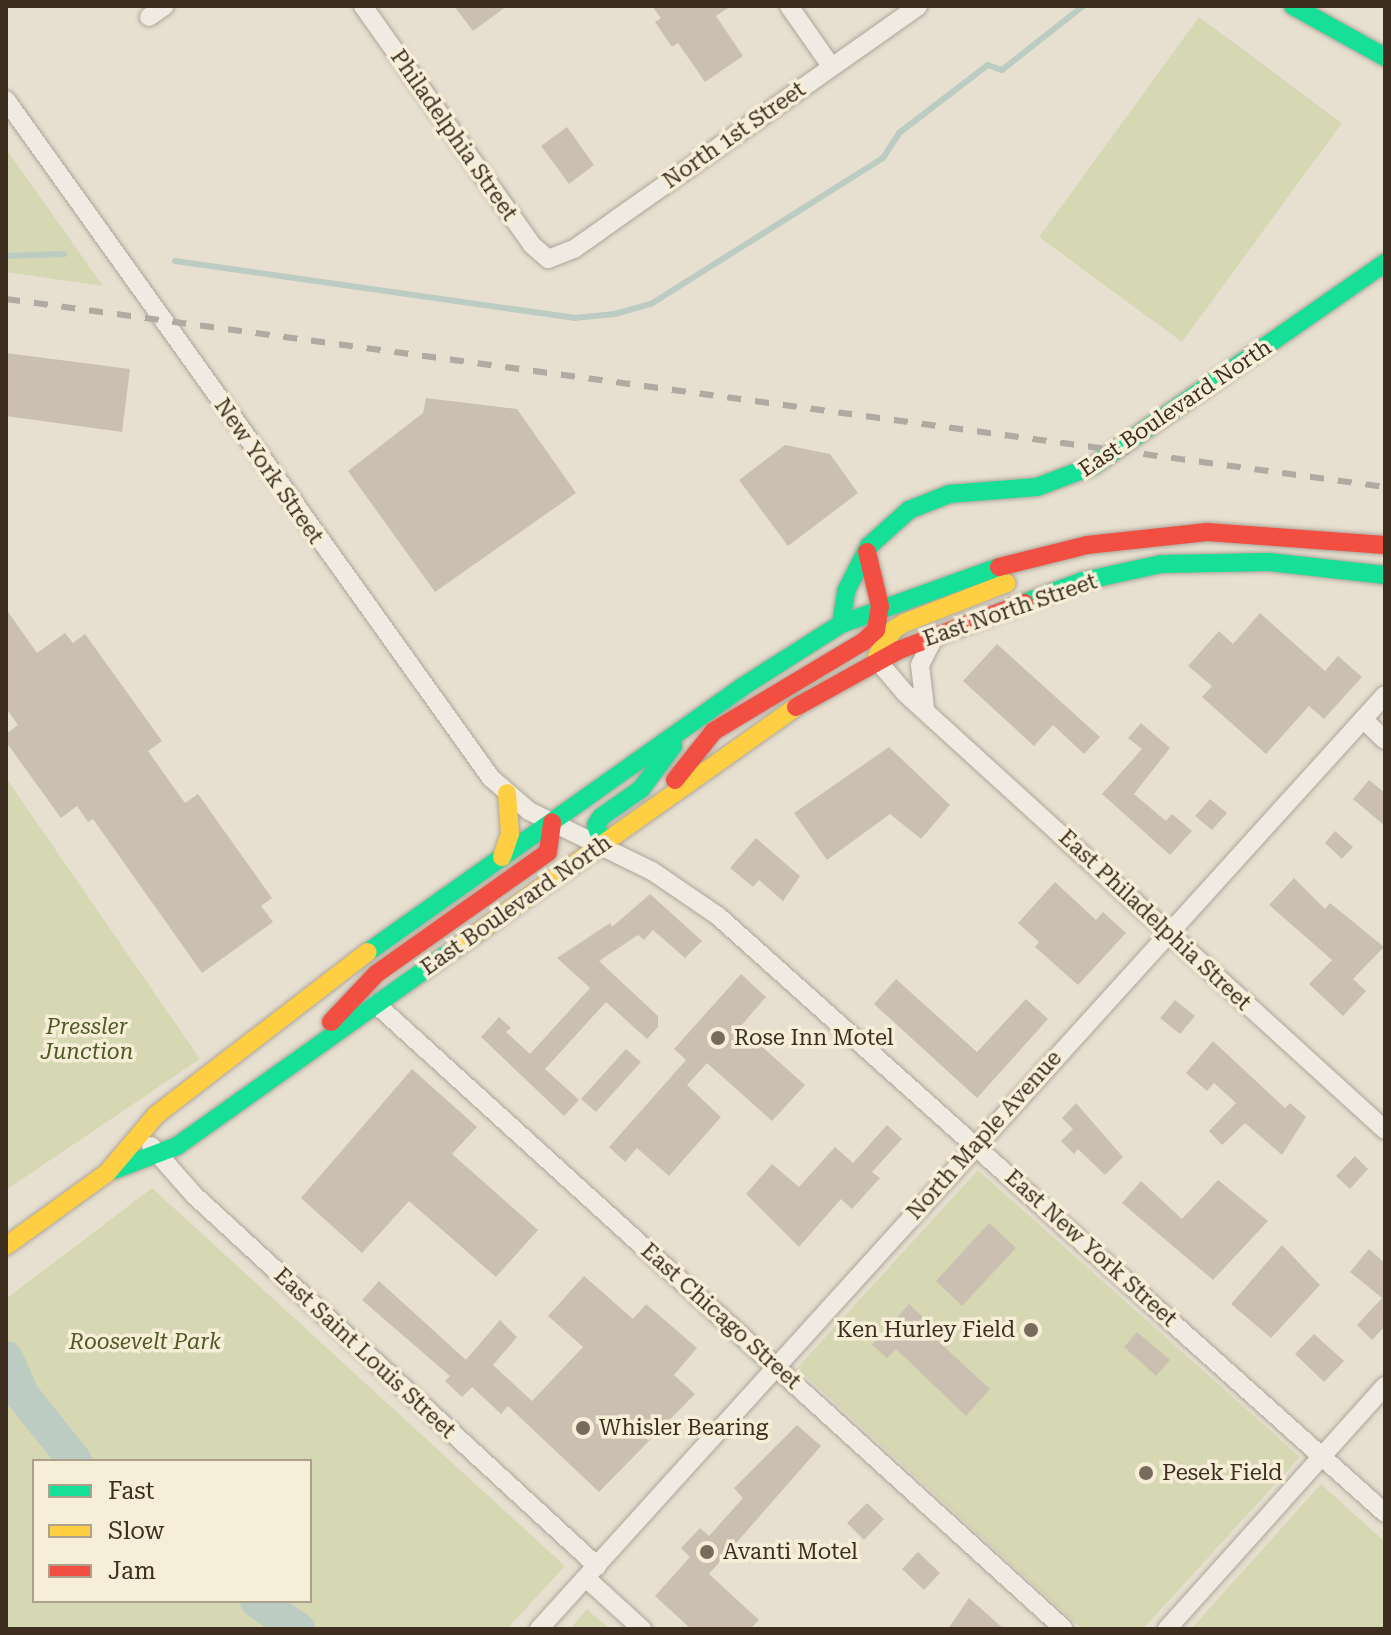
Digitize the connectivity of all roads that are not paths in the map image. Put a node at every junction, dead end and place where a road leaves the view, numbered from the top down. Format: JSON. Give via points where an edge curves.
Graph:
{"nodes":[{"id":1,"x":165,"y":6,"type":"edge"},
{"id":2,"x":363,"y":6,"type":"edge"},
{"id":3,"x":789,"y":6,"type":"edge"},
{"id":4,"x":918,"y":6,"type":"edge"},
{"id":5,"x":1293,"y":6,"type":"edge"},
{"id":6,"x":149,"y":17,"type":"dead end"},
{"id":7,"x":1385,"y":57,"type":"edge"},
{"id":8,"x":831,"y":66,"type":"junction"},
{"id":9,"x":6,"y":100,"type":"edge"},
{"id":10,"x":548,"y":259,"type":"joint"},
{"id":11,"x":1385,"y":263,"type":"edge"},
{"id":12,"x":1087,"y":545,"type":"junction"},
{"id":13,"x":1385,"y":545,"type":"edge"},
{"id":14,"x":867,"y":552,"type":"junction"},
{"id":15,"x":1385,"y":575,"type":"edge"},
{"id":16,"x":880,"y":606,"type":"junction"},
{"id":17,"x":841,"y":624,"type":"junction"},
{"id":18,"x":936,"y":634,"type":"junction"},
{"id":19,"x":877,"y":660,"type":"junction"},
{"id":20,"x":1385,"y":695,"type":"edge"},
{"id":21,"x":925,"y":708,"type":"junction"},
{"id":22,"x":1363,"y":719,"type":"junction"},
{"id":23,"x":688,"y":725,"type":"junction"},
{"id":24,"x":1385,"y":740,"type":"edge"},
{"id":25,"x":507,"y":793,"type":"junction"},
{"id":26,"x":654,"y":807,"type":"junction"},
{"id":27,"x":552,"y":822,"type":"junction"},
{"id":28,"x":602,"y":843,"type":"junction"},
{"id":29,"x":502,"y":857,"type":"junction"},
{"id":30,"x":1167,"y":932,"type":"junction"},
{"id":31,"x":376,"y":1004,"type":"junction"},
{"id":32,"x":281,"y":1017,"type":"junction"},
{"id":33,"x":293,"y":1063,"type":"junction"},
{"id":34,"x":1385,"y":1130,"type":"edge"},
{"id":35,"x":141,"y":1133,"type":"junction"},
{"id":36,"x":976,"y":1145,"type":"junction"},
{"id":37,"x":157,"y":1153,"type":"junction"},
{"id":38,"x":107,"y":1173,"type":"junction"},
{"id":39,"x":6,"y":1246,"type":"edge"},
{"id":40,"x":776,"y":1366,"type":"junction"},
{"id":41,"x":1385,"y":1386,"type":"edge"},
{"id":42,"x":1322,"y":1456,"type":"junction"},
{"id":43,"x":1385,"y":1513,"type":"edge"},
{"id":44,"x":591,"y":1572,"type":"junction"},
{"id":45,"x":539,"y":1629,"type":"edge"},
{"id":46,"x":642,"y":1629,"type":"edge"},
{"id":47,"x":1064,"y":1629,"type":"edge"},
{"id":48,"x":1167,"y":1629,"type":"edge"}],
"edges":[{"from":1,"to":6,"type":"street"},
{"from":2,"to":10,"type":"street","name":"Philadelphia Street","via":[[532,245]]},
{"from":3,"to":8,"type":"street"},
{"from":4,"to":8,"type":"street","name":"North 1st Street"},
{"from":5,"to":7,"type":"main road"},
{"from":8,"to":10,"type":"street","name":"North 1st Street","via":[[574,249]]},
{"from":9,"to":25,"type":"street","name":"New York Street","via":[[448,723]]},
{"from":11,"to":14,"type":"main road","name":"East Boulevard North","via":[[1093,466],[1037,487],[930,500],[894,521]]},
{"from":12,"to":13,"type":"main road","name":"East North Street","via":[[1207,532]]},
{"from":12,"to":16,"type":"main road","name":"East North Street"},
{"from":12,"to":19,"type":"main road","via":[[904,623],[883,642]]},
{"from":14,"to":16,"type":"main road"},
{"from":14,"to":17,"type":"main road","name":"East Boulevard North","via":[[846,591]]},
{"from":15,"to":18,"type":"main road","name":"East North Street","via":[[1269,562],[1161,564],[1083,581]]},
{"from":16,"to":17,"type":"main road"},
{"from":16,"to":26,"type":"main road","via":[[876,630],[863,642],[714,731]]},
{"from":17,"to":23,"type":"main road"},
{"from":18,"to":19,"type":"main road","name":"East North Street"},
{"from":18,"to":21,"type":"street","via":[[920,665]]},
{"from":19,"to":21,"type":"street","name":"East Philadelphia Street"},
{"from":19,"to":26,"type":"main road","name":"East Boulevard North","via":[[792,709]]},
{"from":20,"to":22,"type":"street","name":"North Maple Avenue"},
{"from":21,"to":30,"type":"street","name":"East Philadelphia Street"},
{"from":22,"to":24,"type":"street"},
{"from":22,"to":30,"type":"street","name":"North Maple Avenue"},
{"from":23,"to":27,"type":"main road"},
{"from":23,"to":28,"type":"main road","via":[[641,789],[601,817],[596,825]]},
{"from":25,"to":27,"type":"street","name":"New York Street"},
{"from":25,"to":29,"type":"main road","via":[[510,834]]},
{"from":26,"to":28,"type":"main road","name":"East Boulevard North"},
{"from":27,"to":28,"type":"street","name":"New York Street"},
{"from":27,"to":29,"type":"main road"},
{"from":27,"to":33,"type":"main road","via":[[548,852],[376,974]]},
{"from":28,"to":31,"type":"main road","name":"East Boulevard North"},
{"from":28,"to":36,"type":"street","name":"East New York Street","via":[[718,916]]},
{"from":29,"to":32,"type":"main road"},
{"from":30,"to":34,"type":"street","name":"East Philadelphia Street"},
{"from":30,"to":36,"type":"street","name":"North Maple Avenue"},
{"from":31,"to":33,"type":"main road","name":"East Boulevard North"},
{"from":31,"to":40,"type":"street","name":"East Chicago Street"},
{"from":32,"to":35,"type":"main road","via":[[156,1115]]},
{"from":32,"to":37,"type":"main road","via":[[236,1071],[177,1117],[157,1144]]},
{"from":33,"to":37,"type":"main road","name":"East Boulevard North","via":[[177,1146]]},
{"from":35,"to":37,"type":"street","name":"East Saint Louis Street"},
{"from":35,"to":38,"type":"main road"},
{"from":36,"to":40,"type":"street","name":"North Maple Avenue"},
{"from":36,"to":42,"type":"street","name":"East New York Street"},
{"from":37,"to":38,"type":"main road","name":"East Boulevard North"},
{"from":37,"to":44,"type":"street","name":"East Saint Louis Street","via":[[205,1205]]},
{"from":38,"to":39,"type":"main road"},
{"from":40,"to":44,"type":"street","name":"North Maple Avenue"},
{"from":40,"to":47,"type":"street","name":"East Chicago Street"},
{"from":41,"to":42,"type":"street"},
{"from":42,"to":43,"type":"street","name":"East New York Street"},
{"from":42,"to":48,"type":"street"},
{"from":44,"to":45,"type":"street","name":"North Maple Avenue"},
{"from":44,"to":46,"type":"street","name":"East Saint Louis Street"}]}
